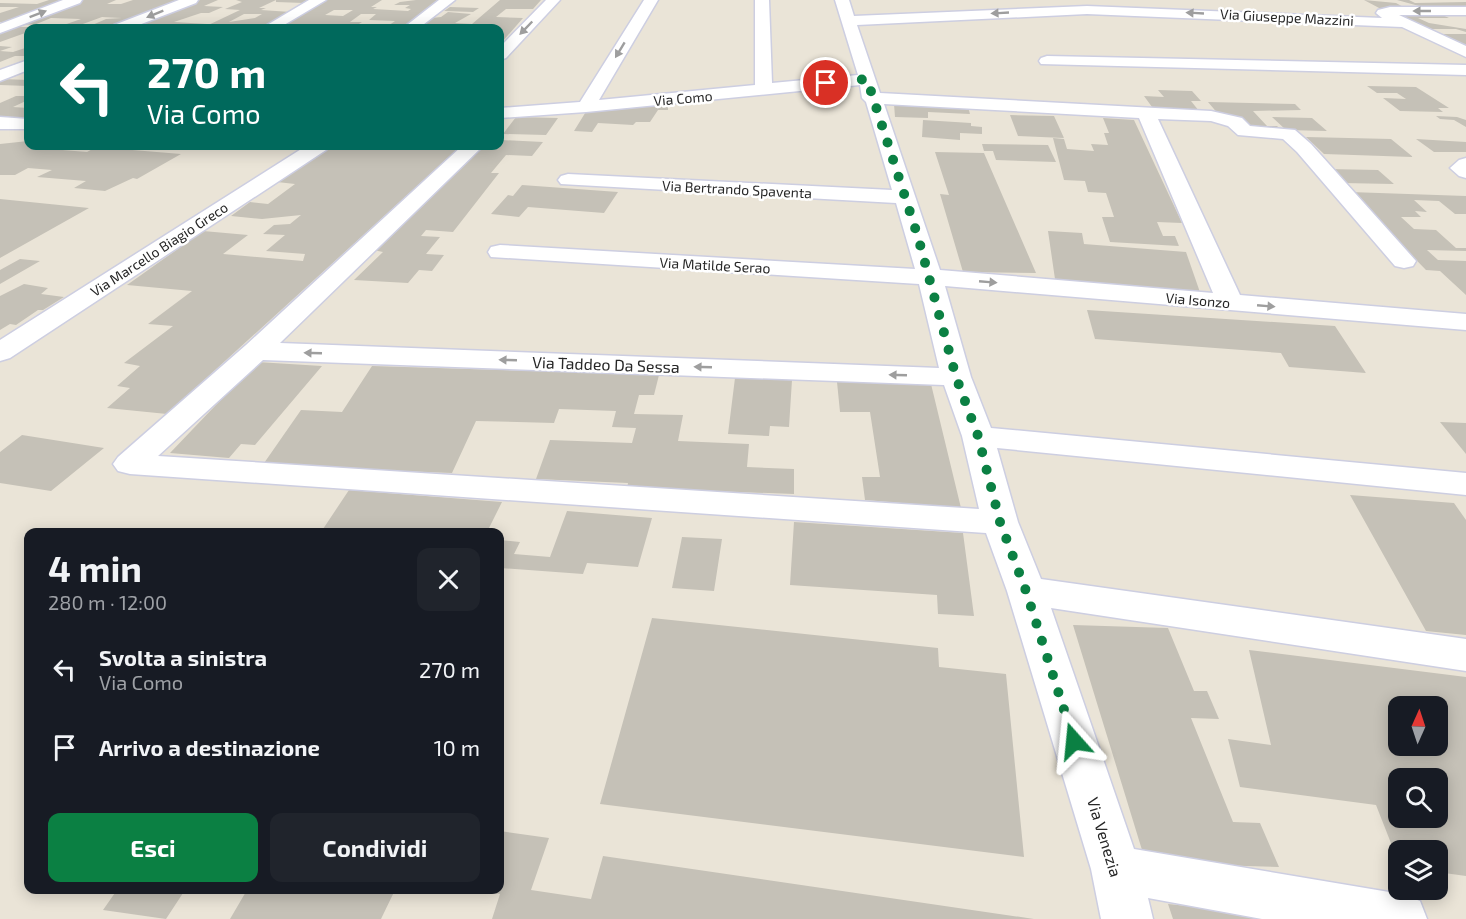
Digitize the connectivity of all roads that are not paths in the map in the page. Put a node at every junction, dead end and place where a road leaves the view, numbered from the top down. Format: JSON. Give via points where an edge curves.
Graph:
{"nodes":[{"id":1,"x":75,"y":0,"type":"edge"},
{"id":2,"x":191,"y":0,"type":"edge"},
{"id":3,"x":319,"y":0,"type":"edge"},
{"id":4,"x":448,"y":0,"type":"edge"},
{"id":5,"x":553,"y":0,"type":"edge"},
{"id":6,"x":651,"y":0,"type":"edge"},
{"id":7,"x":762,"y":0,"type":"edge"},
{"id":8,"x":845,"y":10,"type":"edge"},
{"id":9,"x":1466,"y":11,"type":"edge"},
{"id":10,"x":1404,"y":23,"type":"junction"},
{"id":11,"x":129,"y":24,"type":"edge"},
{"id":12,"x":276,"y":24,"type":"edge"},
{"id":13,"x":415,"y":24,"type":"edge"},
{"id":14,"x":0,"y":29,"type":"edge"},
{"id":15,"x":504,"y":52,"type":"edge"},
{"id":16,"x":1466,"y":52,"type":"edge"},
{"id":17,"x":1047,"y":61,"type":"dead end"},
{"id":18,"x":24,"y":67,"type":"edge"},
{"id":19,"x":1466,"y":70,"type":"edge"},
{"id":20,"x":0,"y":76,"type":"edge"},
{"id":21,"x":869,"y":88,"type":"junction"},
{"id":22,"x":764,"y":89,"type":"junction"},
{"id":23,"x":586,"y":107,"type":"junction"},
{"id":24,"x":1146,"y":113,"type":"junction"},
{"id":25,"x":504,"y":115,"type":"edge"},
{"id":26,"x":0,"y":123,"type":"edge"},
{"id":27,"x":24,"y":124,"type":"edge"},
{"id":28,"x":313,"y":150,"type":"edge"},
{"id":29,"x":469,"y":150,"type":"edge"},
{"id":30,"x":1466,"y":164,"type":"edge"},
{"id":31,"x":1466,"y":172,"type":"edge"},
{"id":32,"x":568,"y":180,"type":"dead end"},
{"id":33,"x":906,"y":197,"type":"junction"},
{"id":34,"x":500,"y":252,"type":"dead end"},
{"id":35,"x":1404,"y":261,"type":"dead end"},
{"id":36,"x":930,"y":277,"type":"junction"},
{"id":37,"x":1232,"y":303,"type":"junction"},
{"id":38,"x":1466,"y":322,"type":"edge"},
{"id":39,"x":255,"y":351,"type":"junction"},
{"id":40,"x":0,"y":352,"type":"edge"},
{"id":41,"x":956,"y":377,"type":"junction"},
{"id":42,"x":978,"y":436,"type":"junction"},
{"id":43,"x":1466,"y":484,"type":"edge"},
{"id":44,"x":1000,"y":522,"type":"junction"},
{"id":45,"x":1026,"y":591,"type":"junction"},
{"id":46,"x":1466,"y":655,"type":"edge"},
{"id":47,"x":1116,"y":869,"type":"junction"},
{"id":48,"x":1127,"y":919,"type":"edge"},
{"id":49,"x":1401,"y":919,"type":"edge"}],
"edges":[{"from":14,"to":1,"type":"street","one_way":true},
{"from":2,"to":11,"type":"street","one_way":true},
{"from":3,"to":12,"type":"street"},
{"from":4,"to":13,"type":"street"},
{"from":5,"to":15,"type":"street","one_way":true},
{"from":6,"to":23,"type":"street","one_way":true},
{"from":7,"to":22,"type":"street"},
{"from":10,"to":8,"type":"street","name":"Via Giuseppe Mazzini","one_way":true,"via":[[1173,12]]},
{"from":8,"to":21,"type":"street","name":"Via Venezia"},
{"from":9,"to":10,"type":"street","one_way":true,"via":[[1374,8]]},
{"from":10,"to":16,"type":"street"},
{"from":17,"to":19,"type":"street"},
{"from":18,"to":20,"type":"street"},
{"from":21,"to":22,"type":"street","name":"Via Como"},
{"from":21,"to":24,"type":"street","name":"Via Como"},
{"from":21,"to":33,"type":"street","name":"Via Venezia"},
{"from":22,"to":23,"type":"street","name":"Via Como"},
{"from":23,"to":25,"type":"street","name":"Via Como"},
{"from":24,"to":35,"type":"street","name":"Via Como","via":[[1211,116],[1235,122],[1245,131],[1288,134]]},
{"from":24,"to":37,"type":"street"},
{"from":26,"to":27,"type":"street"},
{"from":28,"to":40,"type":"street","name":"Via Marcello Biagio Greco"},
{"from":29,"to":39,"type":"street"},
{"from":30,"to":31,"type":"street","via":[[1460,168]]},
{"from":32,"to":33,"type":"street","name":"Via Bertrando Spaventa"},
{"from":33,"to":36,"type":"street","name":"Via Venezia"},
{"from":34,"to":36,"type":"street","name":"Via Matilde Serao"},
{"from":36,"to":37,"type":"street","name":"Via Isonzo","one_way":true},
{"from":36,"to":41,"type":"street","name":"Via Venezia"},
{"from":37,"to":38,"type":"street","name":"Via Isonzo","one_way":true},
{"from":41,"to":39,"type":"street","name":"Via Taddeo Da Sessa","one_way":true},
{"from":39,"to":44,"type":"street","via":[[130,464]]},
{"from":41,"to":42,"type":"street","name":"Via Venezia"},
{"from":42,"to":43,"type":"street"},
{"from":42,"to":44,"type":"street","name":"Via Venezia"},
{"from":44,"to":45,"type":"street","name":"Via Venezia"},
{"from":45,"to":46,"type":"street"},
{"from":45,"to":47,"type":"street","name":"Via Venezia"},
{"from":47,"to":48,"type":"street","name":"Via Venezia"},
{"from":47,"to":49,"type":"street"}]}
